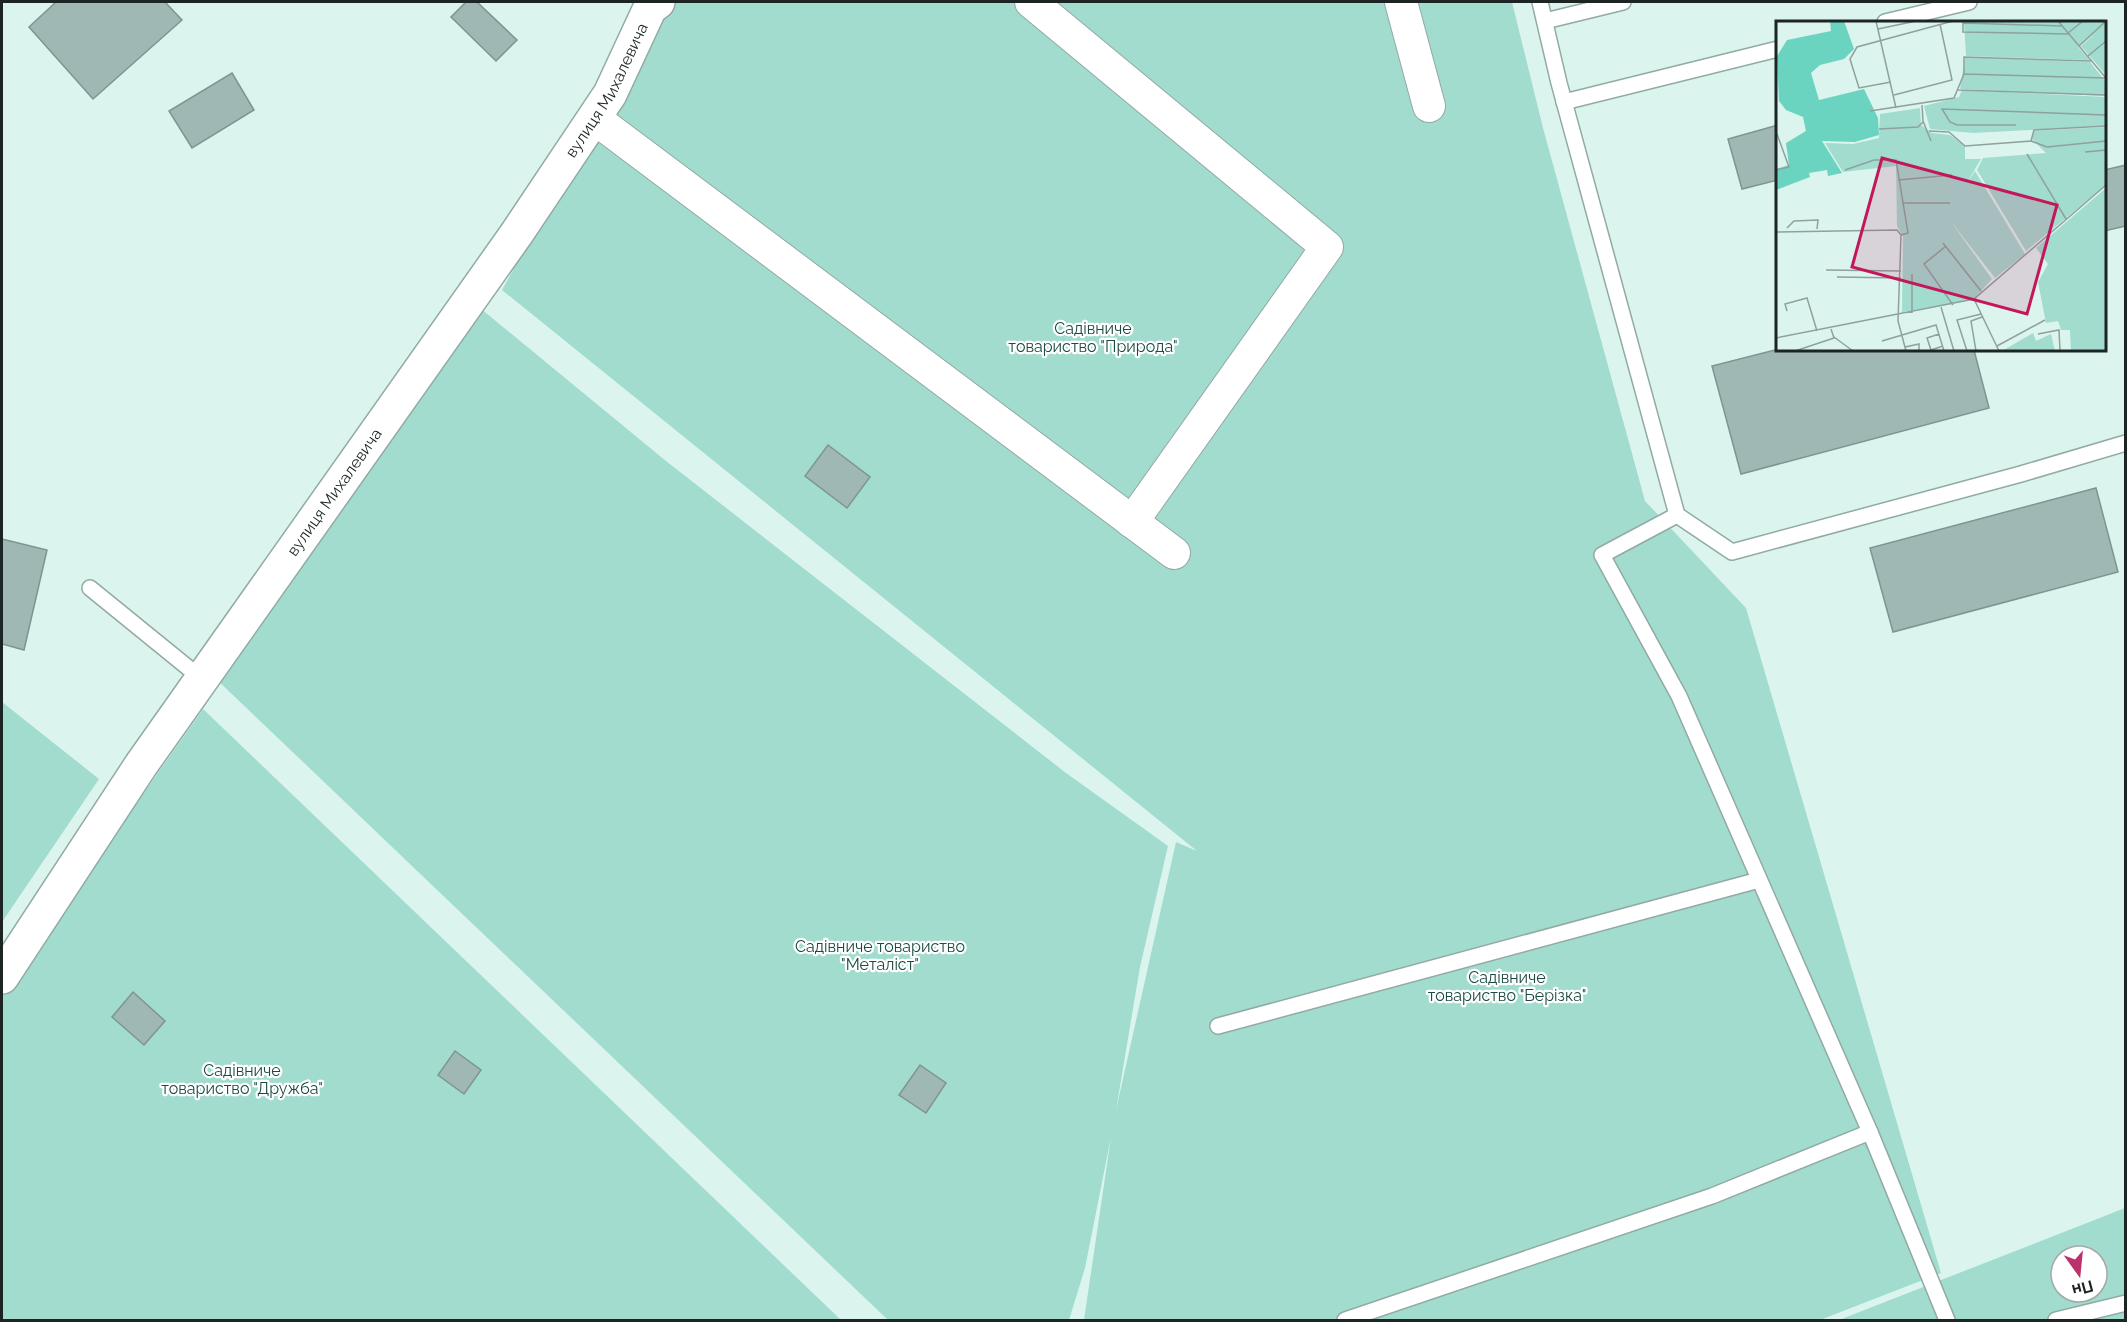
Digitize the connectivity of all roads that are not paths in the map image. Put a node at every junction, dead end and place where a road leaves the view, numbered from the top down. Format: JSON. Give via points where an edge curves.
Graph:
{"nodes":[{"id":1,"x":1031,"y":2,"type":"edge"},
{"id":2,"x":1401,"y":2,"type":"edge"},
{"id":3,"x":1540,"y":2,"type":"edge"},
{"id":4,"x":1623,"y":2,"type":"edge"},
{"id":5,"x":1969,"y":2,"type":"edge"},
{"id":6,"x":651,"y":4,"type":"edge"},
{"id":7,"x":1545,"y":21,"type":"junction"},
{"id":8,"x":1889,"y":21,"type":"edge"},
{"id":9,"x":1776,"y":49,"type":"edge"},
{"id":10,"x":1564,"y":102,"type":"junction"},
{"id":11,"x":1429,"y":106,"type":"dead end"},
{"id":12,"x":594,"y":118,"type":"junction"},
{"id":13,"x":2126,"y":443,"type":"edge"},
{"id":14,"x":1677,"y":515,"type":"junction"},
{"id":15,"x":1132,"y":522,"type":"junction"},
{"id":16,"x":1174,"y":553,"type":"dead end"},
{"id":17,"x":90,"y":588,"type":"dead end"},
{"id":18,"x":202,"y":679,"type":"junction"},
{"id":19,"x":1760,"y":880,"type":"junction"},
{"id":20,"x":2,"y":977,"type":"edge"},
{"id":21,"x":1218,"y":1026,"type":"dead end"},
{"id":22,"x":1870,"y":1132,"type":"junction"},
{"id":23,"x":2126,"y":1303,"type":"edge"},
{"id":24,"x":1345,"y":1320,"type":"edge"},
{"id":25,"x":1947,"y":1320,"type":"edge"},
{"id":26,"x":2056,"y":1320,"type":"edge"}],
"edges":[{"from":1,"to":15,"type":"street","via":[[1327,246]]},
{"from":2,"to":11,"type":"street"},
{"from":3,"to":7,"type":"lane"},
{"from":4,"to":7,"type":"lane"},
{"from":5,"to":8,"type":"lane"},
{"from":6,"to":12,"type":"street","name":"вулиця Михалевича","via":[[610,94]]},
{"from":7,"to":10,"type":"lane"},
{"from":9,"to":10,"type":"lane"},
{"from":10,"to":14,"type":"lane"},
{"from":12,"to":15,"type":"street"},
{"from":12,"to":18,"type":"street","name":"вулиця Михалевича"},
{"from":13,"to":14,"type":"lane","via":[[1732,552]]},
{"from":14,"to":19,"type":"lane","via":[[1602,555],[1679,696]]},
{"from":15,"to":16,"type":"street"},
{"from":17,"to":18,"type":"lane"},
{"from":18,"to":20,"type":"street","name":"вулиця Михалевича"},
{"from":19,"to":21,"type":"lane"},
{"from":19,"to":22,"type":"lane"},
{"from":22,"to":24,"type":"lane","via":[[1712,1196]]},
{"from":22,"to":25,"type":"lane"},
{"from":23,"to":26,"type":"lane"}]}
